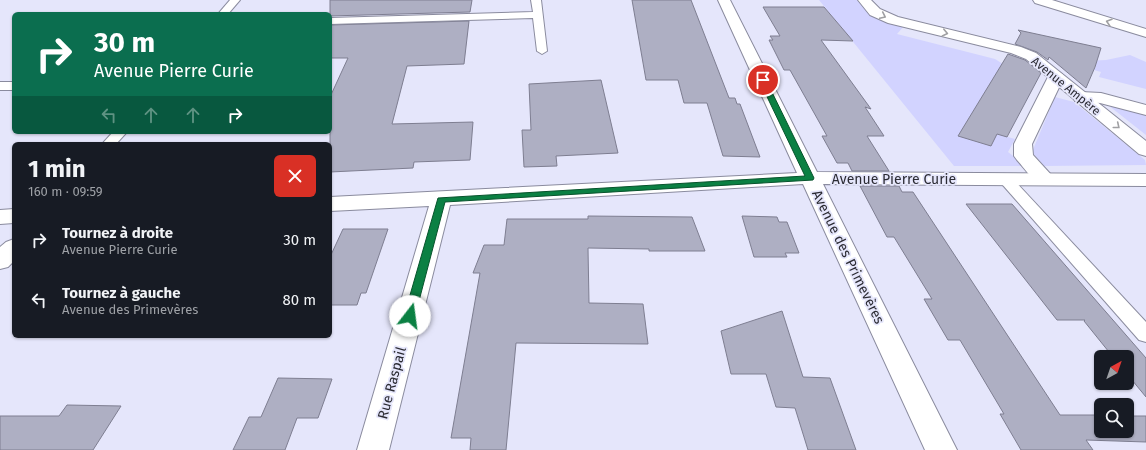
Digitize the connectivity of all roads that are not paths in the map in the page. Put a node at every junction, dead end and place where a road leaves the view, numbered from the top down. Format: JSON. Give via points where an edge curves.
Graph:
{"nodes":[{"id":1,"x":235,"y":0,"type":"edge"},
{"id":2,"x":536,"y":0,"type":"edge"},
{"id":3,"x":724,"y":0,"type":"edge"},
{"id":4,"x":864,"y":0,"type":"edge"},
{"id":5,"x":1039,"y":0,"type":"edge"},
{"id":6,"x":225,"y":12,"type":"edge"},
{"id":7,"x":538,"y":15,"type":"junction"},
{"id":8,"x":332,"y":21,"type":"edge"},
{"id":9,"x":1146,"y":33,"type":"edge"},
{"id":10,"x":542,"y":51,"type":"dead end"},
{"id":11,"x":1056,"y":76,"type":"junction"},
{"id":12,"x":0,"y":86,"type":"edge"},
{"id":13,"x":12,"y":86,"type":"edge"},
{"id":14,"x":1081,"y":97,"type":"junction"},
{"id":15,"x":1146,"y":110,"type":"edge"},
{"id":16,"x":118,"y":134,"type":"edge"},
{"id":17,"x":111,"y":142,"type":"edge"},
{"id":18,"x":1146,"y":150,"type":"edge"},
{"id":19,"x":810,"y":178,"type":"junction"},
{"id":20,"x":1045,"y":179,"type":"junction"},
{"id":21,"x":1006,"y":180,"type":"junction"},
{"id":22,"x":1146,"y":180,"type":"edge"},
{"id":23,"x":442,"y":200,"type":"junction"},
{"id":24,"x":332,"y":204,"type":"edge"},
{"id":25,"x":12,"y":216,"type":"edge"},
{"id":26,"x":0,"y":217,"type":"edge"},
{"id":27,"x":12,"y":249,"type":"edge"},
{"id":28,"x":0,"y":261,"type":"edge"},
{"id":29,"x":1146,"y":335,"type":"edge"},
{"id":30,"x":373,"y":450,"type":"edge"},
{"id":31,"x":941,"y":450,"type":"edge"}],
"edges":[{"from":1,"to":6,"type":"lane"},
{"from":2,"to":7,"type":"lane"},
{"from":3,"to":19,"type":"street","name":"Avenue des Primevères"},
{"from":4,"to":11,"type":"street","name":"Avenue Ampère","one_way":true,"via":[[875,12],[893,20],[1016,50],[1031,56]]},
{"from":9,"to":5,"type":"street","one_way":true},
{"from":7,"to":8,"type":"lane"},
{"from":7,"to":10,"type":"lane"},
{"from":11,"to":14,"type":"street","name":"Avenue Ampère"},
{"from":11,"to":20,"type":"street","via":[[1022,151]]},
{"from":12,"to":13,"type":"lane"},
{"from":14,"to":15,"type":"street","via":[[1101,98]]},
{"from":14,"to":18,"type":"street","name":"Avenue Ampère","one_way":true},
{"from":16,"to":17,"type":"lane"},
{"from":19,"to":21,"type":"street","name":"Avenue Pierre Curie"},
{"from":19,"to":23,"type":"street","name":"Avenue Pierre Curie"},
{"from":19,"to":31,"type":"street","name":"Avenue des Primevères"},
{"from":20,"to":21,"type":"street","name":"Avenue Pierre Curie"},
{"from":20,"to":22,"type":"street","name":"Avenue Pierre Curie"},
{"from":21,"to":29,"type":"lane"},
{"from":23,"to":24,"type":"street","name":"Avenue Pierre Curie"},
{"from":23,"to":30,"type":"street","name":"Rue Raspail"},
{"from":25,"to":26,"type":"street"},
{"from":27,"to":28,"type":"street"}]}
